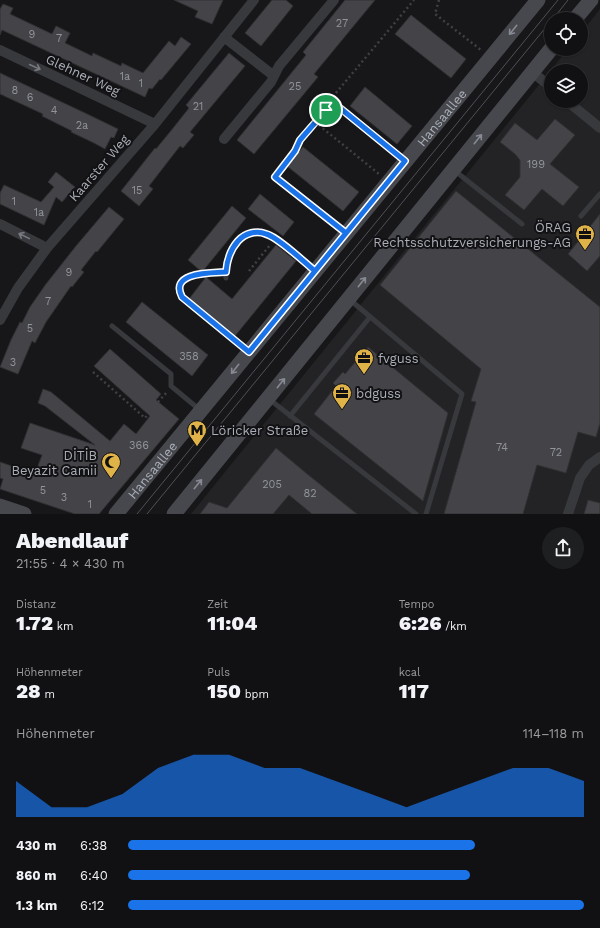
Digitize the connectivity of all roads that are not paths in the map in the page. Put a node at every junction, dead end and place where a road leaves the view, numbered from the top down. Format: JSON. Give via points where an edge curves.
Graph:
{"nodes":[{"id":1,"x":254,"y":0,"type":"edge"},
{"id":2,"x":334,"y":0,"type":"edge"},
{"id":3,"x":538,"y":0,"type":"edge"},
{"id":4,"x":591,"y":0,"type":"edge"},
{"id":5,"x":581,"y":12,"type":"edge"},
{"id":6,"x":224,"y":37,"type":"junction"},
{"id":7,"x":0,"y":50,"type":"edge"},
{"id":8,"x":545,"y":56,"type":"edge"},
{"id":9,"x":532,"y":72,"type":"junction"},
{"id":10,"x":274,"y":76,"type":"junction"},
{"id":11,"x":544,"y":81,"type":"edge"},
{"id":12,"x":576,"y":108,"type":"edge"},
{"id":13,"x":155,"y":124,"type":"junction"},
{"id":14,"x":600,"y":128,"type":"edge"},
{"id":15,"x":224,"y":139,"type":"dead end"},
{"id":16,"x":453,"y":169,"type":"junction"},
{"id":17,"x":600,"y":194,"type":"edge"},
{"id":18,"x":581,"y":216,"type":"dead end"},
{"id":19,"x":0,"y":224,"type":"edge"},
{"id":20,"x":522,"y":224,"type":"dead end"},
{"id":21,"x":48,"y":248,"type":"junction"},
{"id":22,"x":315,"y":271,"type":"junction"},
{"id":23,"x":226,"y":278,"type":"dead end"},
{"id":24,"x":349,"y":299,"type":"junction"},
{"id":25,"x":370,"y":317,"type":"junction"},
{"id":26,"x":0,"y":320,"type":"edge"},
{"id":27,"x":112,"y":326,"type":"dead end"},
{"id":28,"x":268,"y":399,"type":"junction"},
{"id":29,"x":201,"y":411,"type":"junction"},
{"id":30,"x":290,"y":416,"type":"junction"},
{"id":31,"x":600,"y":457,"type":"edge"},
{"id":32,"x":0,"y":506,"type":"edge"},
{"id":33,"x":24,"y":514,"type":"edge"},
{"id":34,"x":116,"y":514,"type":"edge"},
{"id":35,"x":174,"y":514,"type":"edge"},
{"id":36,"x":416,"y":514,"type":"edge"},
{"id":37,"x":426,"y":514,"type":"edge"},
{"id":38,"x":568,"y":514,"type":"edge"}],
"edges":[{"from":1,"to":6,"type":"street","name":"Kaarster Weg"},
{"from":2,"to":10,"type":"street","via":[[279,66]]},
{"from":3,"to":22,"type":"street","name":"Hansaallee","one_way":true},
{"from":4,"to":5,"type":"street"},
{"from":6,"to":10,"type":"street"},
{"from":6,"to":13,"type":"street","name":"Kaarster Weg"},
{"from":7,"to":13,"type":"street","name":"Glehner Weg","one_way":true},
{"from":8,"to":9,"type":"street"},
{"from":9,"to":11,"type":"street"},
{"from":16,"to":9,"type":"street","one_way":true},
{"from":10,"to":15,"type":"street"},
{"from":12,"to":14,"type":"street"},
{"from":13,"to":21,"type":"street","name":"Kaarster Weg"},
{"from":16,"to":20,"type":"lane"},
{"from":24,"to":16,"type":"street","one_way":true},
{"from":17,"to":18,"type":"lane"},
{"from":21,"to":19,"type":"street","one_way":true},
{"from":21,"to":26,"type":"street","name":"Kaarster Weg","via":[[18,288]]},
{"from":22,"to":23,"type":"lane","via":[[275,239],[266,233],[257,232],[240,239],[231,251]]},
{"from":22,"to":29,"type":"street","name":"Hansaallee","one_way":true},
{"from":24,"to":25,"type":"lane"},
{"from":28,"to":24,"type":"street","one_way":true},
{"from":25,"to":30,"type":"lane"},
{"from":25,"to":37,"type":"lane","via":[[462,394]]},
{"from":27,"to":29,"type":"lane","via":[[171,374],[171,386]]},
{"from":28,"to":30,"type":"lane"},
{"from":35,"to":28,"type":"street","one_way":true},
{"from":29,"to":34,"type":"street","name":"Hansaallee"},
{"from":30,"to":36,"type":"lane"},
{"from":31,"to":38,"type":"street","via":[[589,465],[580,478]]},
{"from":32,"to":33,"type":"street"}]}
